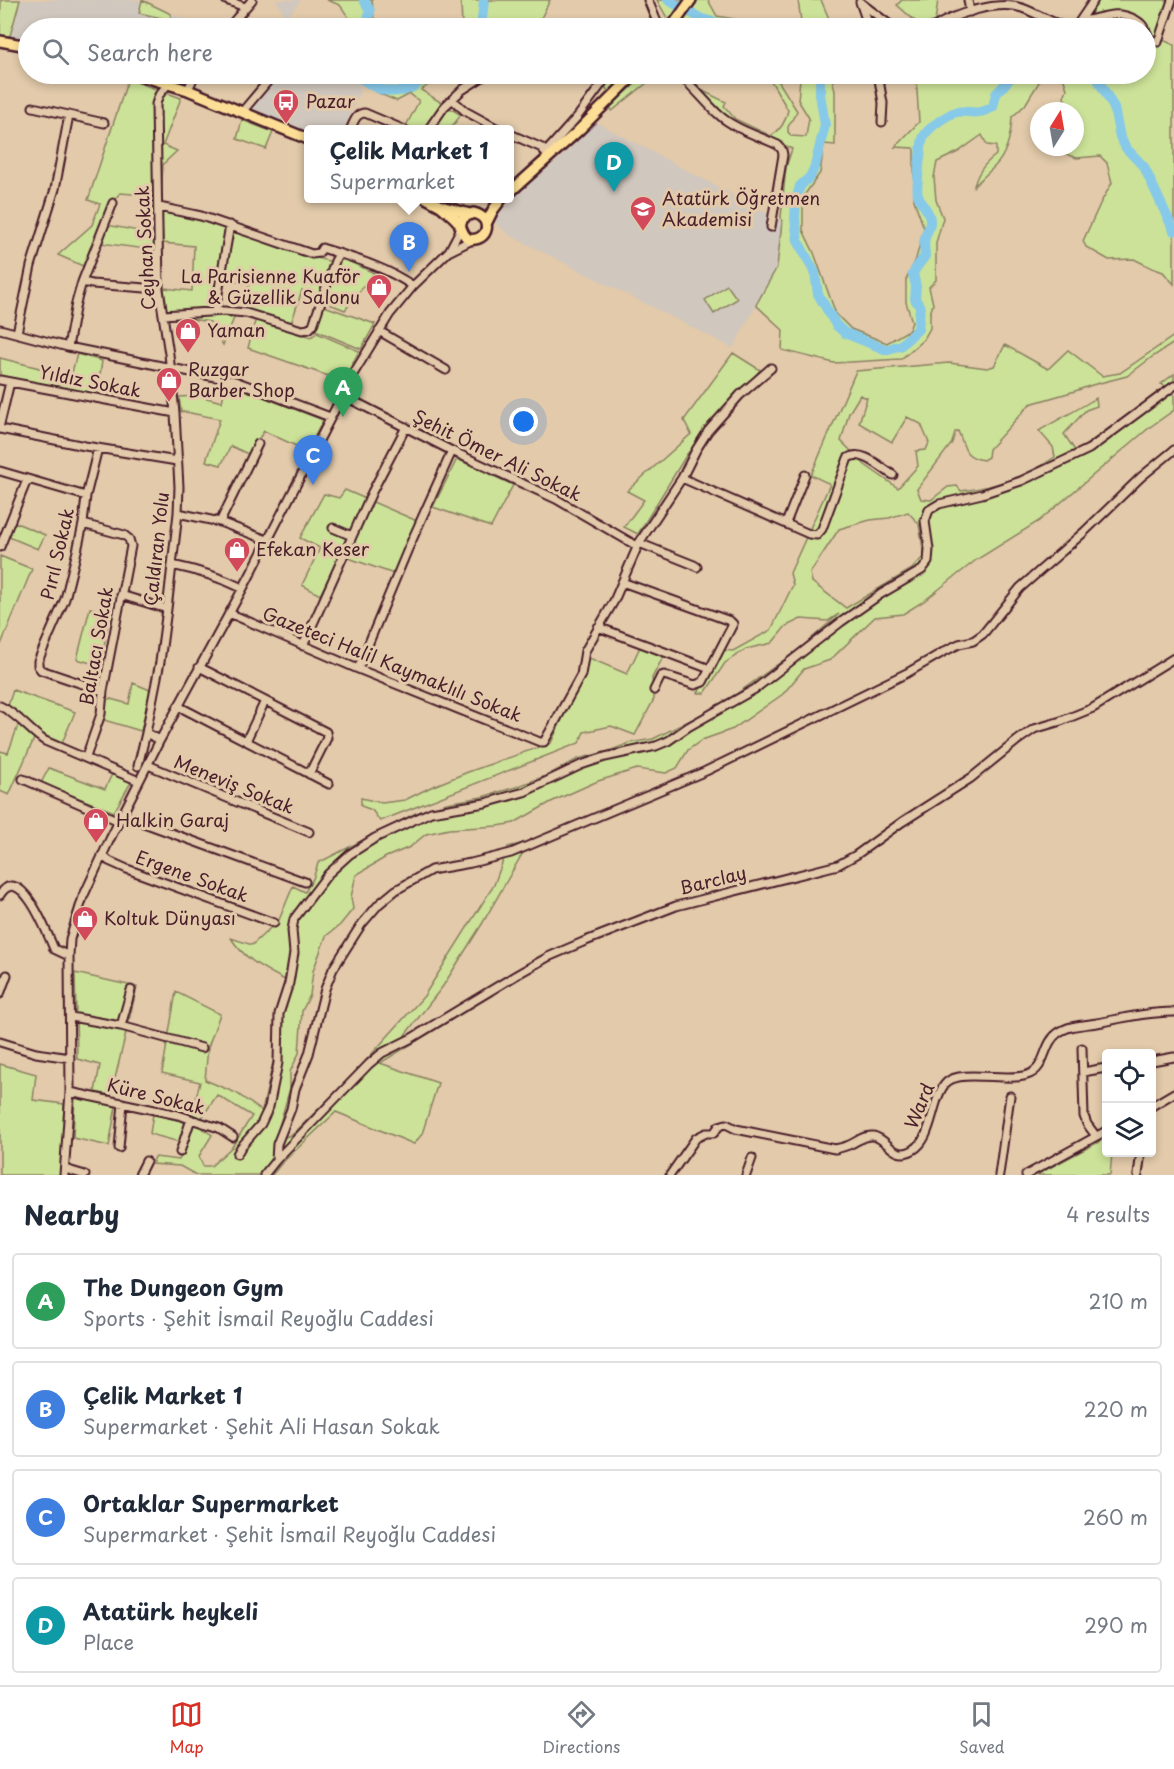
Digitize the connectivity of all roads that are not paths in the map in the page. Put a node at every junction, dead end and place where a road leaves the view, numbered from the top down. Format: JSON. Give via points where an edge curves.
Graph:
{"nodes":[{"id":1,"x":226,"y":0,"type":"edge"},
{"id":2,"x":252,"y":0,"type":"edge"},
{"id":3,"x":648,"y":0,"type":"edge"},
{"id":4,"x":691,"y":0,"type":"edge"},
{"id":5,"x":968,"y":0,"type":"edge"},
{"id":6,"x":1094,"y":0,"type":"edge"},
{"id":7,"x":1172,"y":0,"type":"edge"},
{"id":8,"x":860,"y":1,"type":"edge"},
{"id":9,"x":245,"y":7,"type":"junction"},
{"id":10,"x":970,"y":12,"type":"junction"},
{"id":11,"x":236,"y":18,"type":"edge"},
{"id":12,"x":652,"y":18,"type":"edge"},
{"id":13,"x":679,"y":18,"type":"edge"},
{"id":14,"x":865,"y":18,"type":"edge"},
{"id":15,"x":881,"y":18,"type":"edge"},
{"id":16,"x":955,"y":18,"type":"edge"},
{"id":17,"x":1046,"y":18,"type":"edge"},
{"id":18,"x":1083,"y":18,"type":"edge"},
{"id":19,"x":1095,"y":18,"type":"edge"},
{"id":20,"x":1132,"y":18,"type":"edge"},
{"id":21,"x":0,"y":42,"type":"edge"},
{"id":22,"x":1156,"y":42,"type":"edge"},
{"id":23,"x":18,"y":45,"type":"edge"},
{"id":24,"x":168,"y":84,"type":"joint"},
{"id":25,"x":191,"y":84,"type":"edge"},
{"id":26,"x":266,"y":84,"type":"edge"},
{"id":27,"x":471,"y":84,"type":"edge"},
{"id":28,"x":602,"y":84,"type":"edge"},
{"id":29,"x":625,"y":84,"type":"edge"},
{"id":30,"x":687,"y":84,"type":"edge"},
{"id":31,"x":880,"y":84,"type":"edge"},
{"id":32,"x":188,"y":90,"type":"junction"},
{"id":33,"x":453,"y":100,"type":"junction"},
{"id":34,"x":33,"y":107,"type":"dead end"},
{"id":35,"x":242,"y":112,"type":"junction"},
{"id":36,"x":69,"y":115,"type":"junction"},
{"id":37,"x":882,"y":122,"type":"dead end"},
{"id":38,"x":104,"y":123,"type":"dead end"},
{"id":39,"x":352,"y":125,"type":"edge"},
{"id":40,"x":395,"y":125,"type":"edge"},
{"id":41,"x":431,"y":125,"type":"edge"},
{"id":42,"x":485,"y":125,"type":"edge"},
{"id":43,"x":514,"y":136,"type":"edge"},
{"id":44,"x":304,"y":137,"type":"edge"},
{"id":45,"x":547,"y":155,"type":"junction"},
{"id":46,"x":514,"y":188,"type":"edge"},
{"id":47,"x":113,"y":202,"type":"dead end"},
{"id":48,"x":435,"y":203,"type":"edge"},
{"id":49,"x":494,"y":203,"type":"edge"},
{"id":50,"x":498,"y":203,"type":"edge"},
{"id":51,"x":441,"y":206,"type":"junction"},
{"id":52,"x":159,"y":207,"type":"junction"},
{"id":53,"x":471,"y":214,"type":"junction"},
{"id":54,"x":486,"y":224,"type":"junction"},
{"id":55,"x":230,"y":225,"type":"junction"},
{"id":56,"x":771,"y":226,"type":"dead end"},
{"id":57,"x":460,"y":228,"type":"junction"},
{"id":58,"x":472,"y":240,"type":"junction"},
{"id":59,"x":449,"y":251,"type":"junction"},
{"id":60,"x":339,"y":254,"type":"junction"},
{"id":61,"x":82,"y":282,"type":"junction"},
{"id":62,"x":413,"y":286,"type":"junction"},
{"id":63,"x":159,"y":289,"type":"junction"},
{"id":64,"x":215,"y":311,"type":"junction"},
{"id":65,"x":163,"y":315,"type":"junction"},
{"id":66,"x":0,"y":329,"type":"edge"},
{"id":67,"x":379,"y":331,"type":"junction"},
{"id":68,"x":17,"y":333,"type":"junction"},
{"id":69,"x":68,"y":347,"type":"junction"},
{"id":70,"x":170,"y":367,"type":"junction"},
{"id":71,"x":771,"y":368,"type":"dead end"},
{"id":72,"x":446,"y":370,"type":"dead end"},
{"id":73,"x":0,"y":380,"type":"edge"},
{"id":74,"x":10,"y":382,"type":"junction"},
{"id":75,"x":1174,"y":386,"type":"edge"},
{"id":76,"x":342,"y":395,"type":"junction"},
{"id":77,"x":175,"y":412,"type":"junction"},
{"id":78,"x":330,"y":417,"type":"junction"},
{"id":79,"x":0,"y":424,"type":"edge"},
{"id":80,"x":406,"y":427,"type":"junction"},
{"id":81,"x":0,"y":429,"type":"edge"},
{"id":82,"x":258,"y":444,"type":"dead end"},
{"id":83,"x":98,"y":448,"type":"junction"},
{"id":84,"x":1174,"y":450,"type":"edge"},
{"id":85,"x":452,"y":451,"type":"junction"},
{"id":86,"x":177,"y":461,"type":"junction"},
{"id":87,"x":0,"y":471,"type":"edge"},
{"id":88,"x":893,"y":475,"type":"dead end"},
{"id":89,"x":805,"y":476,"type":"dead end"},
{"id":90,"x":682,"y":478,"type":"junction"},
{"id":91,"x":27,"y":480,"type":"junction"},
{"id":92,"x":86,"y":496,"type":"junction"},
{"id":93,"x":178,"y":513,"type":"junction"},
{"id":94,"x":220,"y":522,"type":"junction"},
{"id":95,"x":83,"y":524,"type":"junction"},
{"id":96,"x":786,"y":524,"type":"junction"},
{"id":97,"x":333,"y":528,"type":"dead end"},
{"id":98,"x":352,"y":536,"type":"junction"},
{"id":99,"x":267,"y":540,"type":"junction"},
{"id":100,"x":638,"y":545,"type":"junction"},
{"id":101,"x":0,"y":548,"type":"edge"},
{"id":102,"x":172,"y":565,"type":"junction"},
{"id":103,"x":697,"y":567,"type":"dead end"},
{"id":104,"x":622,"y":582,"type":"junction"},
{"id":105,"x":242,"y":588,"type":"junction"},
{"id":106,"x":121,"y":595,"type":"junction"},
{"id":107,"x":167,"y":609,"type":"junction"},
{"id":108,"x":229,"y":613,"type":"junction"},
{"id":109,"x":598,"y":627,"type":"junction"},
{"id":110,"x":303,"y":646,"type":"junction"},
{"id":111,"x":1174,"y":658,"type":"edge"},
{"id":112,"x":199,"y":667,"type":"junction"},
{"id":113,"x":358,"y":669,"type":"junction"},
{"id":114,"x":710,"y":669,"type":"junction"},
{"id":115,"x":654,"y":690,"type":"dead end"},
{"id":116,"x":103,"y":691,"type":"junction"},
{"id":117,"x":265,"y":701,"type":"junction"},
{"id":118,"x":0,"y":706,"type":"edge"},
{"id":119,"x":178,"y":706,"type":"junction"},
{"id":120,"x":146,"y":733,"type":"junction"},
{"id":121,"x":160,"y":740,"type":"junction"},
{"id":122,"x":246,"y":741,"type":"junction"},
{"id":123,"x":86,"y":757,"type":"junction"},
{"id":124,"x":148,"y":765,"type":"junction"},
{"id":125,"x":138,"y":766,"type":"dead end"},
{"id":126,"x":309,"y":774,"type":"junction"},
{"id":127,"x":22,"y":779,"type":"dead end"},
{"id":128,"x":140,"y":781,"type":"junction"},
{"id":129,"x":329,"y":784,"type":"dead end"},
{"id":130,"x":121,"y":818,"type":"junction"},
{"id":131,"x":309,"y":832,"type":"dead end"},
{"id":132,"x":102,"y":855,"type":"junction"},
{"id":133,"x":304,"y":882,"type":"dead end"},
{"id":134,"x":0,"y":895,"type":"edge"},
{"id":135,"x":274,"y":923,"type":"dead end"},
{"id":136,"x":69,"y":956,"type":"junction"},
{"id":137,"x":7,"y":975,"type":"dead end"},
{"id":138,"x":130,"y":990,"type":"dead end"},
{"id":139,"x":0,"y":994,"type":"edge"},
{"id":140,"x":1174,"y":1012,"type":"edge"},
{"id":141,"x":70,"y":1017,"type":"junction"},
{"id":142,"x":121,"y":1026,"type":"junction"},
{"id":143,"x":0,"y":1042,"type":"edge"},
{"id":144,"x":202,"y":1048,"type":"dead end"},
{"id":145,"x":1082,"y":1048,"type":"dead end"},
{"id":146,"x":1174,"y":1057,"type":"edge"},
{"id":147,"x":70,"y":1058,"type":"junction"},
{"id":148,"x":1156,"y":1060,"type":"edge"},
{"id":149,"x":1102,"y":1069,"type":"edge"},
{"id":150,"x":1083,"y":1072,"type":"junction"},
{"id":151,"x":70,"y":1092,"type":"junction"},
{"id":152,"x":1174,"y":1093,"type":"edge"},
{"id":153,"x":1010,"y":1096,"type":"dead end"},
{"id":154,"x":123,"y":1103,"type":"junction"},
{"id":155,"x":1156,"y":1104,"type":"edge"},
{"id":156,"x":191,"y":1119,"type":"junction"},
{"id":157,"x":1102,"y":1133,"type":"edge"},
{"id":158,"x":1096,"y":1136,"type":"junction"},
{"id":159,"x":233,"y":1137,"type":"dead end"},
{"id":160,"x":119,"y":1149,"type":"dead end"},
{"id":161,"x":180,"y":1152,"type":"dead end"},
{"id":162,"x":237,"y":1155,"type":"dead end"},
{"id":163,"x":1140,"y":1157,"type":"edge"},
{"id":164,"x":752,"y":1158,"type":"dead end"},
{"id":165,"x":276,"y":1160,"type":"junction"},
{"id":166,"x":146,"y":1161,"type":"dead end"},
{"id":167,"x":64,"y":1172,"type":"edge"},
{"id":168,"x":85,"y":1175,"type":"edge"},
{"id":169,"x":139,"y":1175,"type":"edge"},
{"id":170,"x":264,"y":1175,"type":"edge"},
{"id":171,"x":670,"y":1175,"type":"edge"},
{"id":172,"x":746,"y":1175,"type":"edge"},
{"id":173,"x":999,"y":1175,"type":"edge"},
{"id":174,"x":1026,"y":1175,"type":"edge"},
{"id":175,"x":1138,"y":1175,"type":"edge"}],
"edges":[{"from":1,"to":9,"type":"street"},
{"from":2,"to":9,"type":"street"},
{"from":3,"to":12,"type":"street"},
{"from":4,"to":13,"type":"main road"},
{"from":5,"to":10,"type":"street"},
{"from":6,"to":18,"type":"street"},
{"from":7,"to":22,"type":"street"},
{"from":8,"to":14,"type":"street"},
{"from":8,"to":15,"type":"street"},
{"from":9,"to":11,"type":"street"},
{"from":10,"to":16,"type":"street"},
{"from":10,"to":17,"type":"street","via":[[1013,6]]},
{"from":19,"to":20,"type":"street","via":[[1113,14]]},
{"from":21,"to":23,"type":"main road"},
{"from":24,"to":32,"type":"main road"},
{"from":24,"to":52,"type":"street","name":"Ceyhan Sokak","via":[[156,104]]},
{"from":25,"to":32,"type":"street"},
{"from":26,"to":35,"type":"street"},
{"from":27,"to":33,"type":"street"},
{"from":28,"to":45,"type":"street"},
{"from":29,"to":45,"type":"main road","via":[[585,125]]},
{"from":30,"to":56,"type":"street","via":[[724,119],[782,150]]},
{"from":31,"to":37,"type":"street"},
{"from":32,"to":35,"type":"main road"},
{"from":33,"to":41,"type":"street"},
{"from":33,"to":42,"type":"street"},
{"from":34,"to":36,"type":"street"},
{"from":35,"to":44,"type":"main road"},
{"from":36,"to":38,"type":"street"},
{"from":36,"to":68,"type":"street","via":[[55,189],[31,266]]},
{"from":39,"to":40,"type":"street","via":[[356,117],[365,113]]},
{"from":43,"to":45,"type":"street","via":[[542,148]]},
{"from":45,"to":46,"type":"main road"},
{"from":47,"to":61,"type":"street"},
{"from":48,"to":51,"type":"main road"},
{"from":49,"to":53,"type":"main road"},
{"from":50,"to":54,"type":"main road"},
{"from":51,"to":53,"type":"main road"},
{"from":51,"to":57,"type":"main road"},
{"from":52,"to":55,"type":"street"},
{"from":52,"to":63,"type":"street","name":"Ceyhan Sokak"},
{"from":53,"to":54,"type":"main road","via":[[482,216]]},
{"from":53,"to":57,"type":"main road","via":[[463,218]]},
{"from":54,"to":58,"type":"main road","via":[[483,236]]},
{"from":55,"to":60,"type":"street","via":[[312,254],[322,248]]},
{"from":55,"to":64,"type":"street"},
{"from":57,"to":58,"type":"main road"},
{"from":57,"to":59,"type":"street"},
{"from":58,"to":59,"type":"street"},
{"from":59,"to":62,"type":"street"},
{"from":60,"to":62,"type":"street","via":[[388,271]]},
{"from":60,"to":64,"type":"street","via":[[309,329],[246,313]]},
{"from":61,"to":63,"type":"street"},
{"from":61,"to":69,"type":"street"},
{"from":62,"to":67,"type":"street"},
{"from":63,"to":65,"type":"street","name":"Ceyhan Sokak"},
{"from":64,"to":65,"type":"street"},
{"from":65,"to":70,"type":"street","name":"Ceyhan Sokak"},
{"from":66,"to":68,"type":"street"},
{"from":67,"to":72,"type":"street"},
{"from":67,"to":76,"type":"street"},
{"from":68,"to":69,"type":"street"},
{"from":69,"to":70,"type":"street"},
{"from":70,"to":77,"type":"street","name":"Çaldıran Yolu"},
{"from":70,"to":78,"type":"street","via":[[235,381]]},
{"from":71,"to":90,"type":"street","via":[[708,431]]},
{"from":73,"to":74,"type":"street","name":"Yıldız Sokak"},
{"from":74,"to":77,"type":"street","name":"Yıldız Sokak"},
{"from":74,"to":79,"type":"street"},
{"from":75,"to":162,"type":"street","via":[[1089,449],[1020,481],[929,510],[925,521],[928,562],[922,570],[880,594],[755,689],[668,741],[581,765],[524,792],[431,812],[350,854],[328,874],[294,919],[294,953],[279,1014],[278,1063],[268,1107],[261,1124]]},
{"from":76,"to":78,"type":"street"},
{"from":76,"to":80,"type":"street","name":"Şehit Ömer Ali Sokak"},
{"from":77,"to":86,"type":"street","name":"Çaldıran Yolu"},
{"from":78,"to":99,"type":"street"},
{"from":80,"to":85,"type":"street","name":"Şehit Ömer Ali Sokak"},
{"from":80,"to":98,"type":"street"},
{"from":81,"to":83,"type":"street"},
{"from":82,"to":94,"type":"street"},
{"from":83,"to":86,"type":"street"},
{"from":83,"to":92,"type":"street","name":"Pırıl Sokak"},
{"from":84,"to":165,"type":"street","via":[[1020,588],[973,641],[959,644],[908,673],[706,771],[511,853],[431,870],[396,890],[361,925],[333,969],[309,1054],[277,1144]]},
{"from":85,"to":100,"type":"street","name":"Şehit Ömer Ali Sokak","via":[[556,499]]},
{"from":85,"to":113,"type":"street"},
{"from":86,"to":93,"type":"street","name":"Çaldıran Yolu"},
{"from":87,"to":91,"type":"street"},
{"from":88,"to":96,"type":"street","via":[[854,454],[848,458],[822,529],[809,534]]},
{"from":89,"to":96,"type":"street"},
{"from":90,"to":96,"type":"street"},
{"from":90,"to":100,"type":"street"},
{"from":91,"to":92,"type":"street"},
{"from":91,"to":101,"type":"street"},
{"from":92,"to":95,"type":"street","name":"Pırıl Sokak"},
{"from":93,"to":94,"type":"street"},
{"from":93,"to":102,"type":"street","name":"Çaldıran Yolu"},
{"from":94,"to":99,"type":"street"},
{"from":95,"to":106,"type":"street","name":"Baltacı Sokak","via":[[129,539]]},
{"from":95,"to":116,"type":"street","name":"Pırıl Sokak","via":[[65,599],[38,666]]},
{"from":97,"to":98,"type":"street"},
{"from":98,"to":110,"type":"street"},
{"from":99,"to":105,"type":"street"},
{"from":100,"to":103,"type":"street","name":"Şehit Ömer Ali Sokak"},
{"from":100,"to":104,"type":"street"},
{"from":102,"to":105,"type":"street","via":[[194,569]]},
{"from":102,"to":107,"type":"street","name":"Çaldıran Yolu"},
{"from":104,"to":109,"type":"street"},
{"from":104,"to":114,"type":"street","via":[[730,621],[732,628]]},
{"from":105,"to":108,"type":"street"},
{"from":106,"to":107,"type":"street"},
{"from":106,"to":116,"type":"street","name":"Baltacı Sokak"},
{"from":107,"to":120,"type":"street","name":"Çaldıran Yolu"},
{"from":108,"to":110,"type":"street","name":"Gazeteci Halil Kaymaklılı Sokak"},
{"from":108,"to":112,"type":"street"},
{"from":109,"to":113,"type":"street","name":"Gazeteci Halil Kaymaklılı Sokak","via":[[585,651],[581,675],[544,742]]},
{"from":109,"to":114,"type":"street"},
{"from":110,"to":113,"type":"street","name":"Gazeteci Halil Kaymaklılı Sokak"},
{"from":111,"to":165,"type":"street","name":"Barclay","via":[[1093,708],[1034,729],[971,778],[838,865],[676,906],[538,963],[382,1053]]},
{"from":112,"to":117,"type":"street"},
{"from":112,"to":119,"type":"street"},
{"from":114,"to":115,"type":"street","via":[[703,682],[695,685],[661,676]]},
{"from":116,"to":123,"type":"street","name":"Baltacı Sokak","via":[[101,714]]},
{"from":117,"to":122,"type":"street"},
{"from":117,"to":126,"type":"street","via":[[326,732],[327,738]]},
{"from":118,"to":123,"type":"street","via":[[36,735]]},
{"from":119,"to":121,"type":"street"},
{"from":119,"to":122,"type":"street"},
{"from":120,"to":121,"type":"street"},
{"from":120,"to":125,"type":"street","name":"Çaldıran Yolu"},
{"from":121,"to":124,"type":"street"},
{"from":122,"to":126,"type":"street"},
{"from":123,"to":128,"type":"street"},
{"from":124,"to":128,"type":"street"},
{"from":124,"to":131,"type":"street","name":"Meneviş Sokak"},
{"from":126,"to":129,"type":"street"},
{"from":127,"to":130,"type":"street"},
{"from":128,"to":130,"type":"street"},
{"from":130,"to":132,"type":"street"},
{"from":130,"to":133,"type":"street"},
{"from":132,"to":135,"type":"street","name":"Ergene Sokak","via":[[127,869]]},
{"from":132,"to":136,"type":"street","via":[[81,905]]},
{"from":134,"to":136,"type":"street","via":[[9,885],[25,895],[54,949]]},
{"from":136,"to":141,"type":"street"},
{"from":137,"to":139,"type":"street"},
{"from":138,"to":142,"type":"street"},
{"from":140,"to":171,"type":"street","name":"Ward","via":[[1129,1016],[1059,1032],[1050,1042],[1041,1066],[1025,1076],[951,1079],[942,1087],[923,1139],[905,1153],[893,1151],[877,1137],[861,1138],[835,1149],[736,1130],[726,1124],[714,1133],[696,1138]]},
{"from":141,"to":142,"type":"street"},
{"from":141,"to":147,"type":"street"},
{"from":142,"to":144,"type":"street"},
{"from":143,"to":147,"type":"street"},
{"from":145,"to":150,"type":"street"},
{"from":146,"to":148,"type":"street"},
{"from":147,"to":151,"type":"street"},
{"from":149,"to":150,"type":"street"},
{"from":150,"to":158,"type":"street","via":[[1084,1116]]},
{"from":151,"to":154,"type":"street","name":"Küre Sokak"},
{"from":151,"to":167,"type":"street"},
{"from":152,"to":155,"type":"street"},
{"from":153,"to":173,"type":"street"},
{"from":154,"to":156,"type":"street","name":"Küre Sokak"},
{"from":154,"to":160,"type":"street"},
{"from":156,"to":159,"type":"street","name":"Küre Sokak"},
{"from":156,"to":161,"type":"street"},
{"from":157,"to":158,"type":"street"},
{"from":158,"to":174,"type":"street"},
{"from":163,"to":175,"type":"street"},
{"from":164,"to":172,"type":"street"},
{"from":165,"to":170,"type":"street","name":"Barclay"},
{"from":166,"to":169,"type":"street"},
{"from":167,"to":168,"type":"street"}]}
